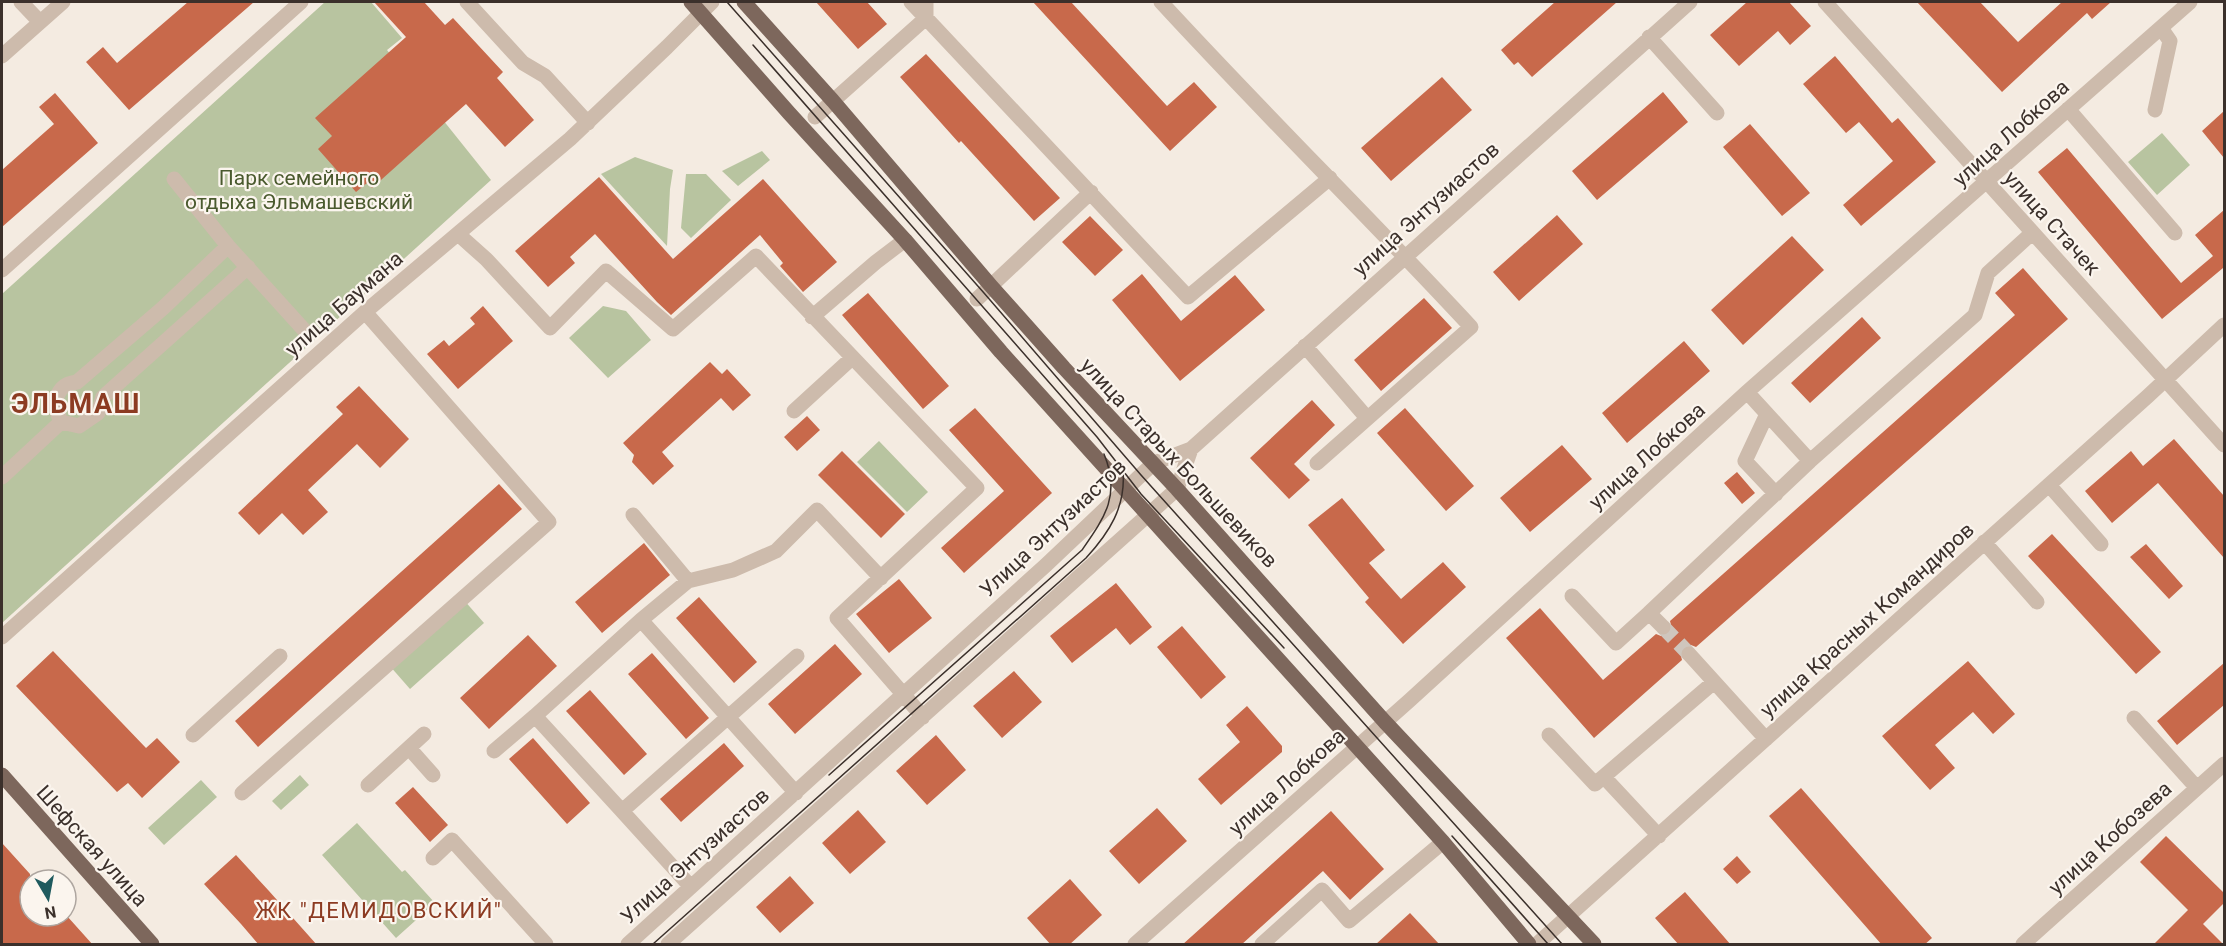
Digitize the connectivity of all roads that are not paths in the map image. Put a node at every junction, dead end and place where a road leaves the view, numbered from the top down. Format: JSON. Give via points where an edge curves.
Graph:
{"nodes":[{"id":1,"x":21,"y":2,"type":"edge"},
{"id":2,"x":63,"y":2,"type":"edge"},
{"id":3,"x":301,"y":2,"type":"edge"},
{"id":4,"x":467,"y":2,"type":"edge"},
{"id":5,"x":712,"y":2,"type":"edge"},
{"id":6,"x":744,"y":2,"type":"edge"},
{"id":7,"x":911,"y":2,"type":"edge"},
{"id":8,"x":926,"y":2,"type":"edge"},
{"id":9,"x":1161,"y":2,"type":"edge"},
{"id":10,"x":1690,"y":2,"type":"edge"},
{"id":11,"x":1825,"y":2,"type":"edge"},
{"id":12,"x":2190,"y":2,"type":"edge"},
{"id":13,"x":696,"y":8,"type":"edge"},
{"id":14,"x":926,"y":18,"type":"junction"},
{"id":15,"x":40,"y":22,"type":"junction"},
{"id":16,"x":2161,"y":28,"type":"junction"},
{"id":17,"x":1649,"y":37,"type":"junction"},
{"id":18,"x":2,"y":56,"type":"edge"},
{"id":19,"x":833,"y":101,"type":"junction"},
{"id":20,"x":2068,"y":110,"type":"junction"},
{"id":21,"x":2155,"y":110,"type":"dead end"},
{"id":22,"x":1717,"y":113,"type":"dead end"},
{"id":23,"x":815,"y":117,"type":"dead end"},
{"id":24,"x":588,"y":123,"type":"junction"},
{"id":25,"x":174,"y":178,"type":"dead end"},
{"id":26,"x":1330,"y":178,"type":"junction"},
{"id":27,"x":1987,"y":182,"type":"junction"},
{"id":28,"x":1091,"y":192,"type":"junction"},
{"id":29,"x":2032,"y":233,"type":"junction"},
{"id":30,"x":2175,"y":233,"type":"dead end"},
{"id":31,"x":458,"y":234,"type":"junction"},
{"id":32,"x":906,"y":240,"type":"junction"},
{"id":33,"x":228,"y":246,"type":"junction"},
{"id":34,"x":1405,"y":256,"type":"junction"},
{"id":35,"x":248,"y":267,"type":"junction"},
{"id":36,"x":2,"y":270,"type":"edge"},
{"id":37,"x":991,"y":286,"type":"junction"},
{"id":38,"x":977,"y":299,"type":"dead end"},
{"id":39,"x":365,"y":312,"type":"junction"},
{"id":40,"x":812,"y":317,"type":"junction"},
{"id":41,"x":2224,"y":325,"type":"edge"},
{"id":42,"x":305,"y":331,"type":"dead end"},
{"id":43,"x":1305,"y":346,"type":"junction"},
{"id":44,"x":852,"y":358,"type":"junction"},
{"id":45,"x":2166,"y":380,"type":"junction"},
{"id":46,"x":1747,"y":392,"type":"junction"},
{"id":47,"x":794,"y":411,"type":"dead end"},
{"id":48,"x":1767,"y":414,"type":"junction"},
{"id":49,"x":1367,"y":418,"type":"junction"},
{"id":50,"x":61,"y":422,"type":"junction"},
{"id":51,"x":2224,"y":445,"type":"edge"},
{"id":52,"x":1191,"y":449,"type":"junction"},
{"id":53,"x":1810,"y":461,"type":"junction"},
{"id":54,"x":1154,"y":463,"type":"junction"},
{"id":55,"x":1317,"y":463,"type":"dead end"},
{"id":56,"x":2,"y":477,"type":"edge"},
{"id":57,"x":2049,"y":485,"type":"junction"},
{"id":58,"x":1178,"y":489,"type":"junction"},
{"id":59,"x":1125,"y":490,"type":"junction"},
{"id":60,"x":1776,"y":494,"type":"junction"},
{"id":61,"x":1148,"y":515,"type":"junction"},
{"id":62,"x":633,"y":516,"type":"dead end"},
{"id":63,"x":1984,"y":542,"type":"junction"},
{"id":64,"x":2101,"y":544,"type":"dead end"},
{"id":65,"x":881,"y":578,"type":"junction"},
{"id":66,"x":687,"y":581,"type":"junction"},
{"id":67,"x":1572,"y":596,"type":"dead end"},
{"id":68,"x":2037,"y":602,"type":"dead end"},
{"id":69,"x":1649,"y":613,"type":"junction"},
{"id":70,"x":641,"y":620,"type":"junction"},
{"id":71,"x":1663,"y":627,"type":"tunnel mouth"},
{"id":72,"x":2,"y":637,"type":"edge"},
{"id":73,"x":1689,"y":654,"type":"tunnel mouth"},
{"id":74,"x":280,"y":656,"type":"dead end"},
{"id":75,"x":797,"y":656,"type":"dead end"},
{"id":76,"x":1714,"y":682,"type":"junction"},
{"id":77,"x":903,"y":695,"type":"junction"},
{"id":78,"x":535,"y":716,"type":"junction"},
{"id":79,"x":922,"y":717,"type":"junction"},
{"id":80,"x":729,"y":718,"type":"junction"},
{"id":81,"x":2134,"y":718,"type":"dead end"},
{"id":82,"x":1385,"y":722,"type":"junction"},
{"id":83,"x":424,"y":734,"type":"dead end"},
{"id":84,"x":193,"y":735,"type":"dead end"},
{"id":85,"x":1549,"y":735,"type":"dead end"},
{"id":86,"x":1766,"y":739,"type":"junction"},
{"id":87,"x":1357,"y":747,"type":"junction"},
{"id":88,"x":409,"y":748,"type":"junction"},
{"id":89,"x":494,"y":751,"type":"dead end"},
{"id":90,"x":2224,"y":764,"type":"edge"},
{"id":91,"x":2,"y":775,"type":"edge"},
{"id":92,"x":434,"y":776,"type":"dead end"},
{"id":93,"x":1604,"y":777,"type":"junction"},
{"id":94,"x":368,"y":785,"type":"dead end"},
{"id":95,"x":2197,"y":788,"type":"junction"},
{"id":96,"x":242,"y":793,"type":"dead end"},
{"id":97,"x":796,"y":793,"type":"junction"},
{"id":98,"x":622,"y":811,"type":"junction"},
{"id":99,"x":1659,"y":836,"type":"junction"},
{"id":100,"x":1443,"y":842,"type":"junction"},
{"id":101,"x":434,"y":858,"type":"dead end"},
{"id":102,"x":691,"y":887,"type":"junction"},
{"id":103,"x":1569,"y":917,"type":"junction"},
{"id":104,"x":638,"y":942,"type":"edge"},
{"id":105,"x":152,"y":945,"type":"edge"},
{"id":106,"x":546,"y":945,"type":"edge"},
{"id":107,"x":668,"y":945,"type":"edge"},
{"id":108,"x":1135,"y":945,"type":"edge"},
{"id":109,"x":1262,"y":945,"type":"edge"},
{"id":110,"x":1528,"y":945,"type":"edge"},
{"id":111,"x":1537,"y":945,"type":"edge"},
{"id":112,"x":1594,"y":945,"type":"edge"},
{"id":113,"x":2023,"y":945,"type":"edge"}],
"edges":[{"from":1,"to":15,"type":"street"},
{"from":2,"to":15,"type":"street"},
{"from":3,"to":36,"type":"street"},
{"from":4,"to":24,"type":"street","via":[[523,63],[545,76]]},
{"from":5,"to":13,"type":"street","name":"улица Баумана"},
{"from":6,"to":19,"type":"main road","name":"улица Старых Большевиков"},
{"from":7,"to":14,"type":"street"},
{"from":8,"to":14,"type":"street"},
{"from":9,"to":26,"type":"street"},
{"from":10,"to":17,"type":"street","name":"улица Энтузиастов"},
{"from":11,"to":27,"type":"street","name":"улица Стачек"},
{"from":12,"to":16,"type":"street","name":"улица Лобкова"},
{"from":13,"to":24,"type":"street","name":"улица Баумана"},
{"from":13,"to":32,"type":"main road"},
{"from":14,"to":19,"type":"street"},
{"from":14,"to":28,"type":"street"},
{"from":15,"to":18,"type":"street"},
{"from":16,"to":20,"type":"street","name":"улица Лобкова"},
{"from":16,"to":21,"type":"street","via":[[2170,41]]},
{"from":17,"to":22,"type":"street"},
{"from":17,"to":34,"type":"street","name":"улица Энтузиастов"},
{"from":19,"to":23,"type":"street"},
{"from":19,"to":37,"type":"main road","name":"улица Старых Большевиков"},
{"from":20,"to":27,"type":"street","name":"улица Лобкова"},
{"from":20,"to":30,"type":"street"},
{"from":24,"to":31,"type":"street","name":"улица Баумана"},
{"from":25,"to":33,"type":"street"},
{"from":26,"to":28,"type":"street","via":[[1188,297]]},
{"from":26,"to":34,"type":"street"},
{"from":27,"to":29,"type":"street","name":"улица Стачек"},
{"from":27,"to":46,"type":"street","name":"улица Лобкова"},
{"from":28,"to":37,"type":"street"},
{"from":29,"to":45,"type":"street","name":"улица Стачек"},
{"from":29,"to":53,"type":"street","via":[[1988,273],[1975,315]]},
{"from":31,"to":39,"type":"street","name":"улица Баумана"},
{"from":31,"to":40,"type":"street","via":[[550,328],[606,271],[673,329],[756,256]]},
{"from":32,"to":40,"type":"street"},
{"from":32,"to":59,"type":"main road"},
{"from":33,"to":35,"type":"street"},
{"from":33,"to":50,"type":"street","via":[[77,382],[59,390],[54,404]]},
{"from":34,"to":43,"type":"street","name":"улица Энтузиастов"},
{"from":34,"to":49,"type":"street","via":[[1471,327]]},
{"from":35,"to":42,"type":"street"},
{"from":35,"to":50,"type":"street","via":[[103,397],[98,414],[79,426]]},
{"from":37,"to":38,"type":"street"},
{"from":37,"to":54,"type":"main road","name":"улица Старых Большевиков"},
{"from":39,"to":72,"type":"street","name":"улица Баумана"},
{"from":39,"to":96,"type":"street","via":[[549,522]]},
{"from":40,"to":44,"type":"street"},
{"from":41,"to":45,"type":"street","name":"улица Красных Командиров"},
{"from":43,"to":49,"type":"street"},
{"from":43,"to":52,"type":"street","name":"улица Энтузиастов"},
{"from":44,"to":47,"type":"street"},
{"from":44,"to":65,"type":"street","via":[[977,488]]},
{"from":45,"to":51,"type":"street","name":"улица Стачек"},
{"from":45,"to":57,"type":"street","name":"улица Красных Командиров"},
{"from":46,"to":48,"type":"street"},
{"from":46,"to":82,"type":"street","name":"улица Лобкова"},
{"from":48,"to":53,"type":"street"},
{"from":48,"to":60,"type":"street","via":[[1745,461]]},
{"from":49,"to":55,"type":"street"},
{"from":50,"to":56,"type":"street"},
{"from":52,"to":54,"type":"street","name":"Улица Энтузиастов"},
{"from":52,"to":58,"type":"street"},
{"from":53,"to":60,"type":"street"},
{"from":54,"to":58,"type":"main road","name":"улица Старых Большевиков"},
{"from":54,"to":59,"type":"street","name":"Улица Энтузиастов"},
{"from":57,"to":63,"type":"street","name":"улица Красных Командиров"},
{"from":57,"to":64,"type":"street"},
{"from":58,"to":61,"type":"street"},
{"from":58,"to":82,"type":"main road","name":"улица Старых Большевиков"},
{"from":59,"to":61,"type":"main road"},
{"from":59,"to":77,"type":"street","name":"Улица Энтузиастов"},
{"from":60,"to":69,"type":"street"},
{"from":61,"to":79,"type":"street"},
{"from":61,"to":87,"type":"main road"},
{"from":62,"to":66,"type":"street"},
{"from":63,"to":68,"type":"street"},
{"from":63,"to":86,"type":"street","name":"улица Красных Командиров"},
{"from":65,"to":66,"type":"street","via":[[817,510],[776,551],[734,570]]},
{"from":65,"to":77,"type":"street","via":[[837,618]]},
{"from":66,"to":70,"type":"street"},
{"from":67,"to":69,"type":"street","via":[[1616,643]]},
{"from":69,"to":71,"type":"street"},
{"from":70,"to":78,"type":"street"},
{"from":70,"to":80,"type":"street"},
{"from":73,"to":76,"type":"street"},
{"from":74,"to":84,"type":"street"},
{"from":75,"to":80,"type":"street"},
{"from":76,"to":86,"type":"street"},
{"from":76,"to":93,"type":"street"},
{"from":77,"to":79,"type":"street"},
{"from":77,"to":97,"type":"street","name":"Улица Энтузиастов"},
{"from":78,"to":89,"type":"street"},
{"from":78,"to":98,"type":"street"},
{"from":79,"to":107,"type":"street"},
{"from":80,"to":97,"type":"street"},
{"from":80,"to":98,"type":"street"},
{"from":81,"to":95,"type":"street"},
{"from":82,"to":87,"type":"street","name":"улица Лобкова"},
{"from":82,"to":103,"type":"main road","name":"улица Старых Большевиков"},
{"from":83,"to":88,"type":"street"},
{"from":85,"to":93,"type":"street","via":[[1595,784]]},
{"from":86,"to":99,"type":"street","name":"улица Красных Командиров"},
{"from":87,"to":100,"type":"main road"},
{"from":87,"to":108,"type":"street","name":"улица Лобкова"},
{"from":88,"to":92,"type":"street"},
{"from":88,"to":94,"type":"street"},
{"from":90,"to":95,"type":"street","name":"улица Кобозева"},
{"from":91,"to":105,"type":"main road","name":"Шефская улица"},
{"from":93,"to":99,"type":"street"},
{"from":95,"to":113,"type":"street","name":"улица Кобозева"},
{"from":97,"to":102,"type":"street","name":"Улица Энтузиастов"},
{"from":98,"to":102,"type":"street"},
{"from":99,"to":103,"type":"street","name":"улица Красных Командиров"},
{"from":100,"to":109,"type":"street","via":[[1349,921],[1322,890]]},
{"from":100,"to":110,"type":"main road"},
{"from":101,"to":106,"type":"street","via":[[448,835]]},
{"from":102,"to":104,"type":"street","name":"Улица Энтузиастов"},
{"from":103,"to":111,"type":"street","name":"улица Красных Командиров"},
{"from":103,"to":112,"type":"main road","name":"улица Старых Большевиков"}]}
